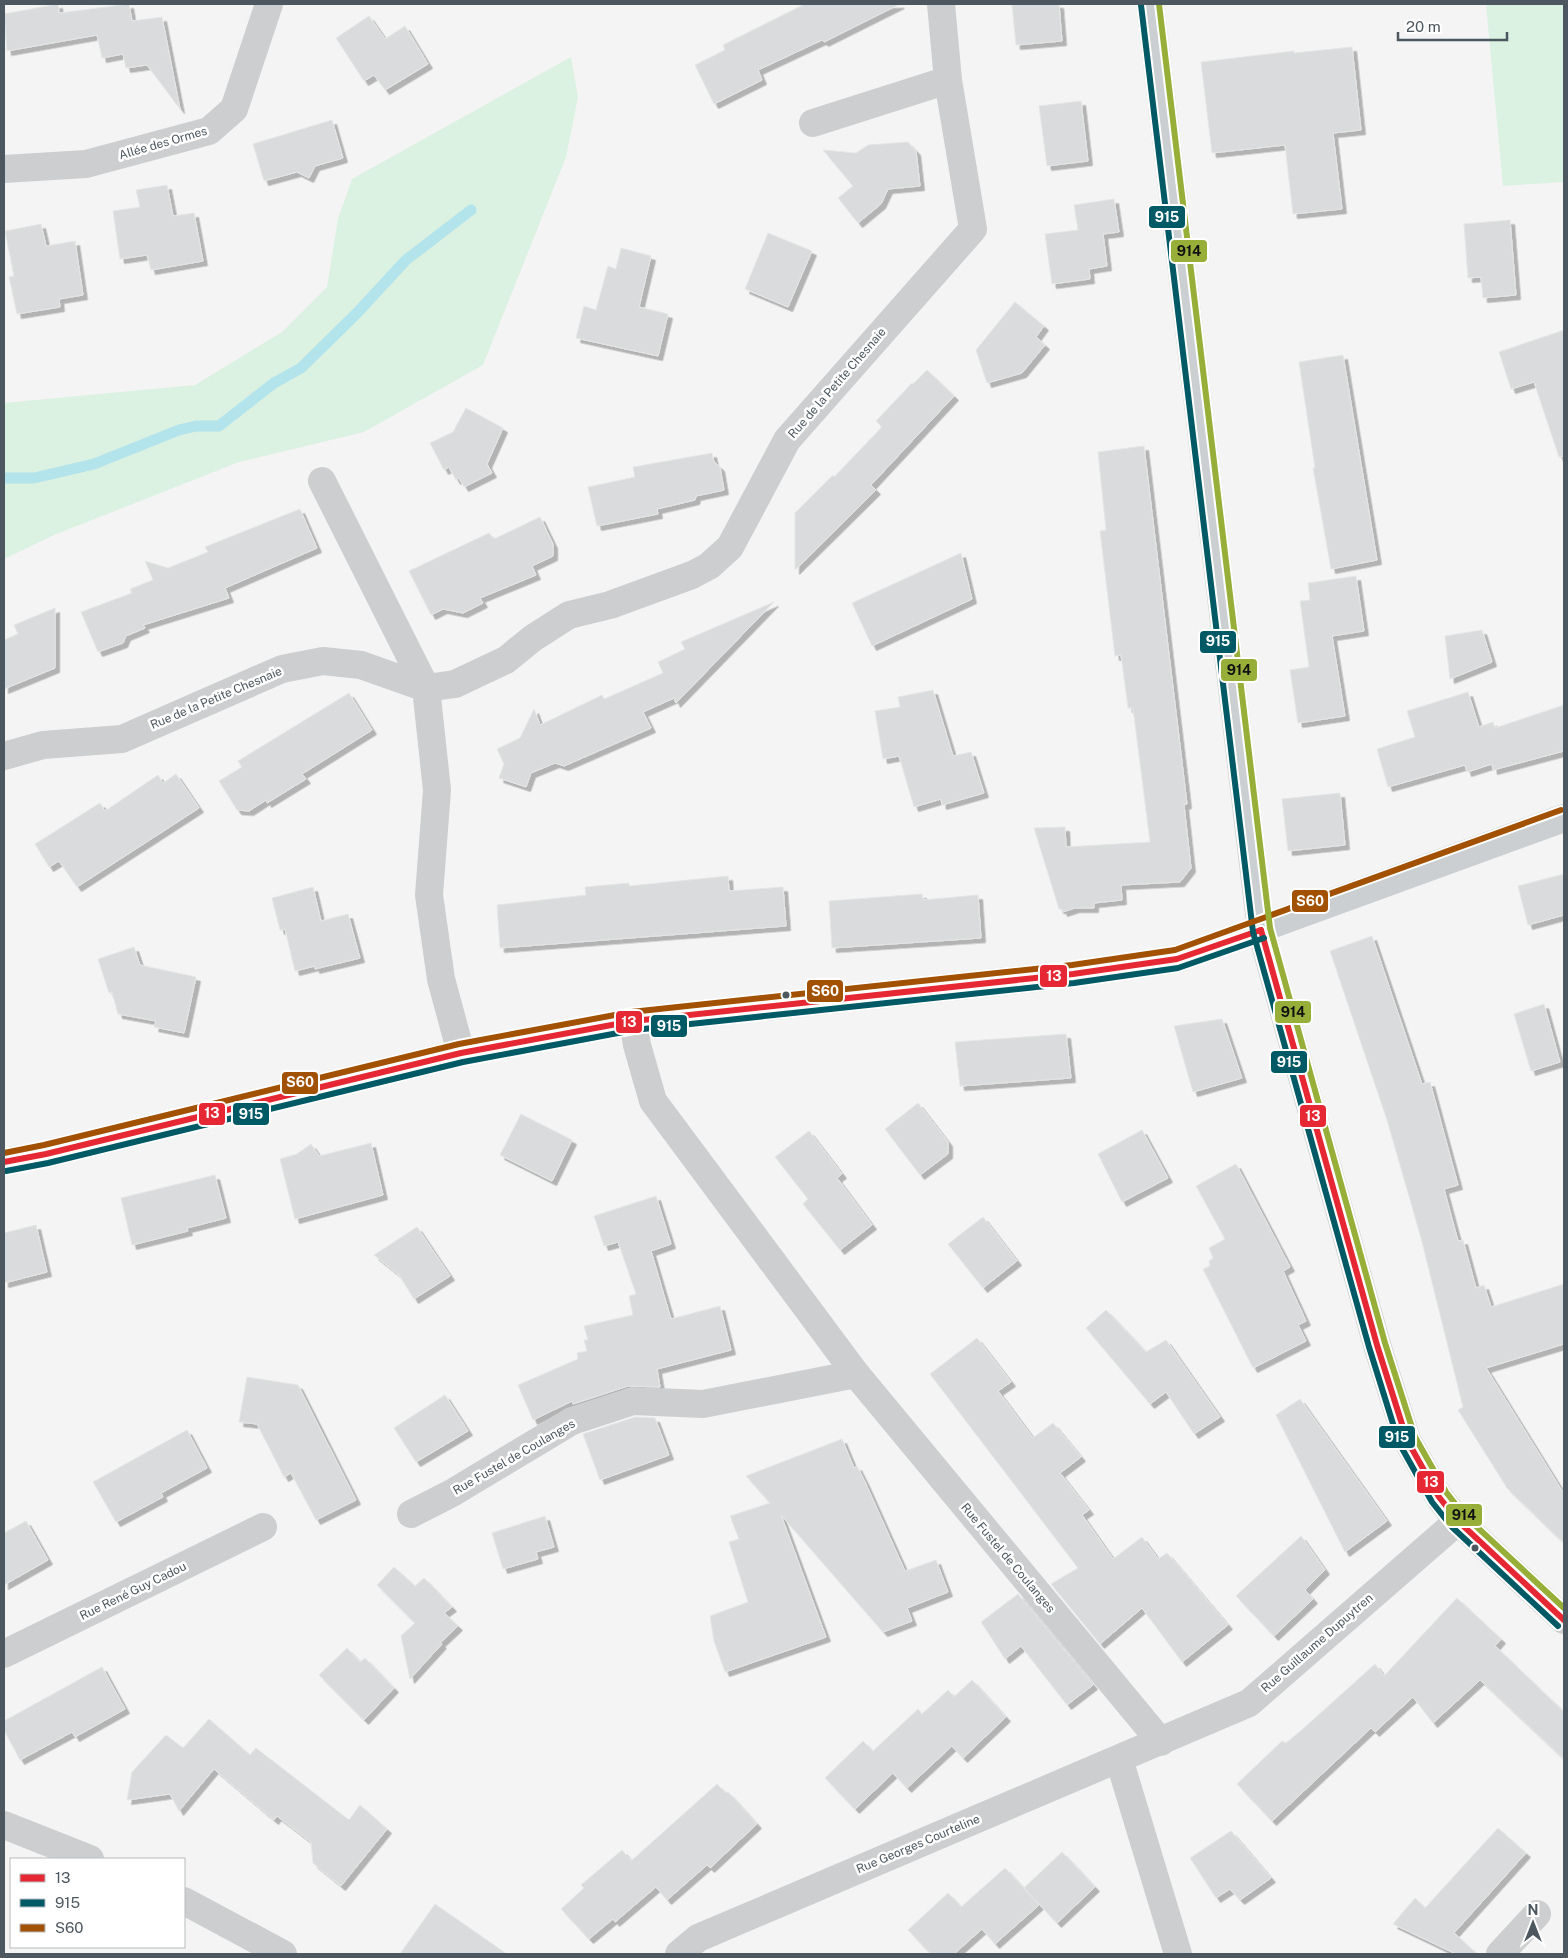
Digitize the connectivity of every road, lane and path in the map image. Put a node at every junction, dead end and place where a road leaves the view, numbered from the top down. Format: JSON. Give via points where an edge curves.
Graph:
{"nodes":[{"id":1,"x":269,"y":4,"type":"edge"},
{"id":2,"x":941,"y":4,"type":"edge"},
{"id":3,"x":1150,"y":4,"type":"edge"},
{"id":4,"x":948,"y":80,"type":"junction"},
{"id":5,"x":813,"y":123,"type":"dead end"},
{"id":6,"x":4,"y":169,"type":"edge"},
{"id":7,"x":322,"y":481,"type":"dead end"},
{"id":8,"x":426,"y":688,"type":"junction"},
{"id":9,"x":4,"y":756,"type":"edge"},
{"id":10,"x":1564,"y":818,"type":"edge"},
{"id":11,"x":1261,"y":930,"type":"junction"},
{"id":12,"x":633,"y":1021,"type":"junction"},
{"id":13,"x":461,"y":1053,"type":"junction"},
{"id":14,"x":4,"y":1162,"type":"edge"},
{"id":15,"x":856,"y":1374,"type":"junction"},
{"id":16,"x":412,"y":1514,"type":"dead end"},
{"id":17,"x":1458,"y":1521,"type":"junction"},
{"id":18,"x":263,"y":1527,"type":"dead end"},
{"id":19,"x":1564,"y":1620,"type":"edge"},
{"id":20,"x":4,"y":1654,"type":"edge"},
{"id":21,"x":1161,"y":1742,"type":"junction"},
{"id":22,"x":1120,"y":1759,"type":"junction"},
{"id":23,"x":4,"y":1825,"type":"edge"},
{"id":24,"x":87,"y":1858,"type":"edge"},
{"id":25,"x":185,"y":1902,"type":"edge"},
{"id":26,"x":1537,"y":1914,"type":"dead end"},
{"id":27,"x":283,"y":1954,"type":"edge"},
{"id":28,"x":679,"y":1954,"type":"edge"},
{"id":29,"x":1178,"y":1954,"type":"edge"},
{"id":30,"x":1500,"y":1954,"type":"edge"}],
"edges":[{"from":1,"to":6,"type":"street","name":"Allée des Ormes","via":[[234,109],[209,132],[86,164]]},
{"from":2,"to":4,"type":"street","name":"Rue de la Petite Chesnaie"},
{"from":3,"to":11,"type":"main road"},
{"from":4,"to":5,"type":"street"},
{"from":4,"to":8,"type":"street","name":"Rue de la Petite Chesnaie","via":[[972,229],[787,440],[730,547],[709,566],[692,575],[610,605],[569,615],[506,660],[455,684]]},
{"from":7,"to":8,"type":"street"},
{"from":8,"to":9,"type":"street","name":"Rue de la Petite Chesnaie","via":[[361,665],[323,661],[282,669],[122,738],[43,745]]},
{"from":8,"to":13,"type":"street","via":[[438,790],[429,895],[441,979]]},
{"from":10,"to":11,"type":"main road"},
{"from":11,"to":12,"type":"main road","via":[[1177,959],[1158,962]]},
{"from":11,"to":17,"type":"main road","via":[[1377,1345],[1407,1440],[1439,1497]]},
{"from":12,"to":13,"type":"main road"},
{"from":12,"to":15,"type":"street","name":"Rue Fustel de Coulanges","via":[[653,1101]]},
{"from":13,"to":14,"type":"main road"},
{"from":15,"to":16,"type":"street","name":"Rue Fustel de Coulanges","via":[[703,1404],[632,1401],[572,1421]]},
{"from":15,"to":21,"type":"street","name":"Rue Fustel de Coulanges"},
{"from":17,"to":19,"type":"main road"},
{"from":17,"to":21,"type":"street","name":"Rue Guillaume Dupuytren","via":[[1249,1703]]},
{"from":18,"to":20,"type":"street","name":"Rue René Guy Cadou"},
{"from":21,"to":22,"type":"street","name":"Rue Georges Courteline"},
{"from":22,"to":28,"type":"street","name":"Rue Georges Courteline","via":[[698,1938]]},
{"from":22,"to":29,"type":"street"},
{"from":23,"to":24,"type":"street"},
{"from":25,"to":27,"type":"street"},
{"from":26,"to":30,"type":"street"}]}
